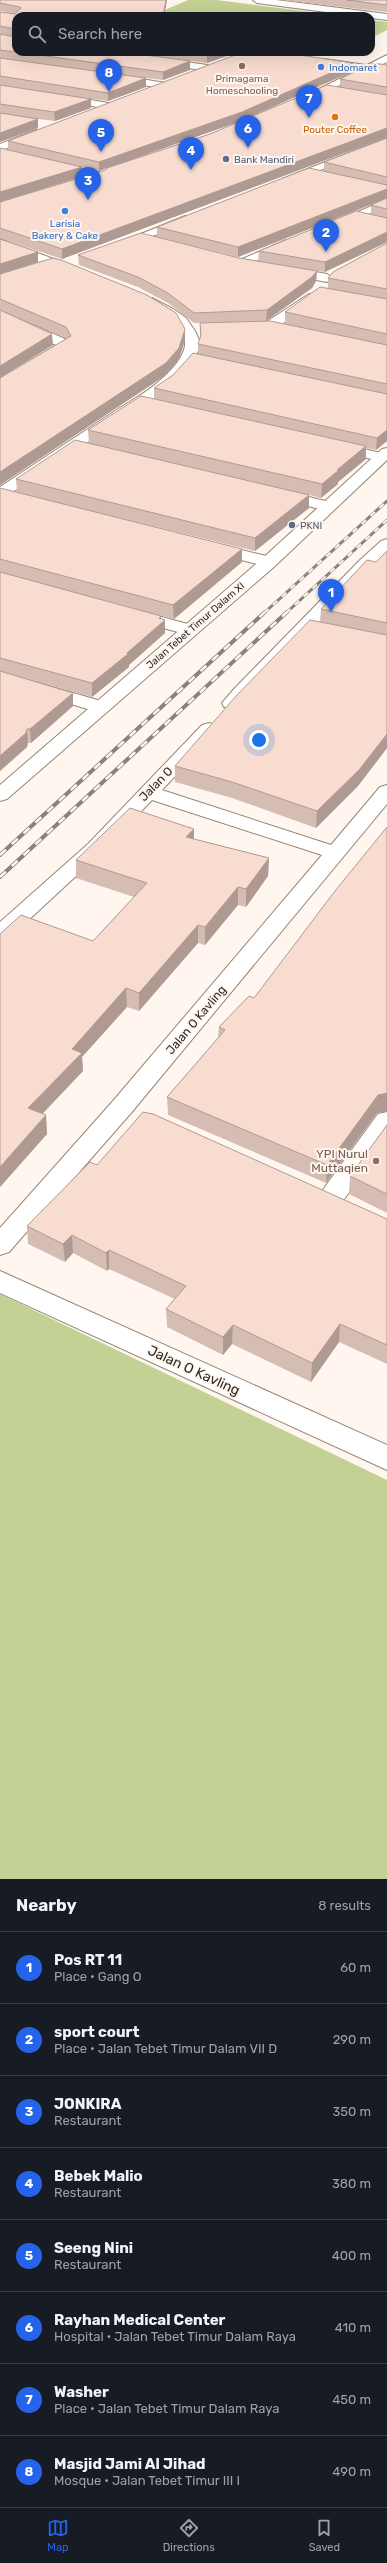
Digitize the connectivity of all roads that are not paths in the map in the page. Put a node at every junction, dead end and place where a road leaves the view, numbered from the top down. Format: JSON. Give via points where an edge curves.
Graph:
{"nodes":[{"id":1,"x":257,"y":0,"type":"edge"},
{"id":2,"x":349,"y":12,"type":"edge"},
{"id":3,"x":375,"y":15,"type":"edge"},
{"id":4,"x":387,"y":17,"type":"edge"},
{"id":5,"x":387,"y":58,"type":"edge"},
{"id":6,"x":148,"y":60,"type":"edge"},
{"id":7,"x":317,"y":61,"type":"edge"},
{"id":8,"x":366,"y":68,"type":"junction"},
{"id":9,"x":103,"y":76,"type":"edge"},
{"id":10,"x":187,"y":77,"type":"edge"},
{"id":11,"x":326,"y":90,"type":"junction"},
{"id":12,"x":341,"y":92,"type":"edge"},
{"id":13,"x":144,"y":93,"type":"edge"},
{"id":14,"x":55,"y":97,"type":"edge"},
{"id":15,"x":297,"y":102,"type":"edge"},
{"id":16,"x":88,"y":113,"type":"edge"},
{"id":17,"x":39,"y":125,"type":"edge"},
{"id":18,"x":387,"y":141,"type":"edge"},
{"id":19,"x":2,"y":152,"type":"edge"},
{"id":20,"x":44,"y":163,"type":"edge"},
{"id":21,"x":307,"y":172,"type":"junction"},
{"id":22,"x":328,"y":178,"type":"edge"},
{"id":23,"x":80,"y":183,"type":"edge"},
{"id":24,"x":277,"y":183,"type":"edge"},
{"id":25,"x":387,"y":202,"type":"edge"},
{"id":26,"x":197,"y":214,"type":"edge"},
{"id":27,"x":357,"y":216,"type":"junction"},
{"id":28,"x":372,"y":220,"type":"edge"},
{"id":29,"x":328,"y":228,"type":"edge"},
{"id":30,"x":140,"y":238,"type":"junction"},
{"id":31,"x":300,"y":239,"type":"edge"},
{"id":32,"x":0,"y":243,"type":"edge"},
{"id":33,"x":164,"y":243,"type":"edge"},
{"id":34,"x":111,"y":248,"type":"edge"},
{"id":35,"x":224,"y":259,"type":"edge"},
{"id":36,"x":75,"y":260,"type":"dead end"},
{"id":37,"x":239,"y":262,"type":"junction"},
{"id":38,"x":56,"y":264,"type":"junction"},
{"id":39,"x":261,"y":266,"type":"edge"},
{"id":40,"x":276,"y":269,"type":"edge"},
{"id":41,"x":30,"y":270,"type":"edge"},
{"id":42,"x":340,"y":272,"type":"edge"},
{"id":43,"x":84,"y":275,"type":"edge"},
{"id":44,"x":327,"y":278,"type":"junction"},
{"id":45,"x":139,"y":296,"type":"edge"},
{"id":46,"x":0,"y":314,"type":"edge"},
{"id":47,"x":255,"y":326,"type":"edge"},
{"id":48,"x":270,"y":326,"type":"junction"},
{"id":49,"x":285,"y":329,"type":"edge"},
{"id":50,"x":187,"y":358,"type":"junction"},
{"id":51,"x":202,"y":362,"type":"edge"},
{"id":52,"x":2,"y":383,"type":"edge"},
{"id":53,"x":138,"y":402,"type":"junction"},
{"id":54,"x":156,"y":406,"type":"edge"},
{"id":55,"x":319,"y":443,"type":"edge"},
{"id":56,"x":73,"y":446,"type":"junction"},
{"id":57,"x":93,"y":451,"type":"edge"},
{"id":58,"x":384,"y":454,"type":"edge"},
{"id":59,"x":262,"y":491,"type":"edge"},
{"id":60,"x":0,"y":494,"type":"edge"},
{"id":61,"x":20,"y":499,"type":"edge"},
{"id":62,"x":328,"y":506,"type":"junction"},
{"id":63,"x":194,"y":543,"type":"edge"},
{"id":64,"x":387,"y":544,"type":"edge"},
{"id":65,"x":269,"y":562,"type":"junction"},
{"id":66,"x":121,"y":611,"type":"edge"},
{"id":67,"x":305,"y":628,"type":"junction"},
{"id":68,"x":189,"y":630,"type":"junction"},
{"id":69,"x":327,"y":633,"type":"edge"},
{"id":70,"x":0,"y":677,"type":"edge"},
{"id":71,"x":101,"y":707,"type":"junction"},
{"id":72,"x":387,"y":791,"type":"edge"},
{"id":73,"x":148,"y":792,"type":"junction"},
{"id":74,"x":0,"y":795,"type":"edge"},
{"id":75,"x":336,"y":853,"type":"junction"},
{"id":76,"x":0,"y":934,"type":"edge"},
{"id":77,"x":387,"y":1120,"type":"edge"},
{"id":78,"x":331,"y":1199,"type":"edge"},
{"id":79,"x":0,"y":1245,"type":"edge"},
{"id":80,"x":0,"y":1281,"type":"edge"},
{"id":81,"x":387,"y":1458,"type":"edge"}],
"edges":[{"from":1,"to":2,"type":"street"},
{"from":3,"to":4,"type":"street"},
{"from":5,"to":8,"type":"street"},
{"from":6,"to":10,"type":"street","via":[[211,67]]},
{"from":7,"to":8,"type":"street"},
{"from":8,"to":11,"type":"street"},
{"from":9,"to":13,"type":"street","via":[[170,84]]},
{"from":11,"to":12,"type":"street"},
{"from":11,"to":15,"type":"street"},
{"from":14,"to":16,"type":"street","via":[[112,105]]},
{"from":17,"to":19,"type":"street"},
{"from":18,"to":21,"type":"street"},
{"from":20,"to":23,"type":"street","via":[[105,175]]},
{"from":21,"to":22,"type":"street"},
{"from":21,"to":24,"type":"street"},
{"from":25,"to":27,"type":"street"},
{"from":26,"to":30,"type":"street"},
{"from":27,"to":28,"type":"street"},
{"from":27,"to":29,"type":"street"},
{"from":30,"to":33,"type":"street"},
{"from":30,"to":34,"type":"street"},
{"from":31,"to":37,"type":"street"},
{"from":32,"to":38,"type":"street"},
{"from":35,"to":37,"type":"street"},
{"from":36,"to":38,"type":"street"},
{"from":37,"to":39,"type":"street"},
{"from":38,"to":41,"type":"street"},
{"from":38,"to":43,"type":"street"},
{"from":40,"to":44,"type":"street"},
{"from":42,"to":44,"type":"street"},
{"from":44,"to":48,"type":"street","via":[[321,292]]},
{"from":45,"to":50,"type":"street","via":[[173,312],[197,328]]},
{"from":46,"to":52,"type":"street","via":[[64,346]]},
{"from":47,"to":48,"type":"street"},
{"from":48,"to":49,"type":"street"},
{"from":50,"to":51,"type":"street"},
{"from":50,"to":53,"type":"street","via":[[182,369]]},
{"from":53,"to":54,"type":"street"},
{"from":53,"to":56,"type":"street"},
{"from":55,"to":58,"type":"street"},
{"from":56,"to":57,"type":"street"},
{"from":56,"to":60,"type":"street"},
{"from":58,"to":62,"type":"street","name":"Jalan Tebet Timur Dalam XI"},
{"from":59,"to":62,"type":"street"},
{"from":60,"to":61,"type":"street"},
{"from":62,"to":65,"type":"street","name":"Jalan Tebet Timur Dalam XI"},
{"from":63,"to":65,"type":"street"},
{"from":64,"to":67,"type":"street","name":"Jalan O","via":[[355,573]]},
{"from":65,"to":68,"type":"street","name":"Jalan Tebet Timur Dalam XI"},
{"from":66,"to":68,"type":"street"},
{"from":67,"to":69,"type":"street"},
{"from":67,"to":73,"type":"street","name":"Jalan O","via":[[257,674]]},
{"from":68,"to":71,"type":"street","name":"Jalan Tebet Timur Dalam XI"},
{"from":70,"to":71,"type":"street"},
{"from":71,"to":74,"type":"street","name":"Jalan Tebet Timur Dalam XI"},
{"from":72,"to":75,"type":"street","name":"Jalan O Kavling"},
{"from":73,"to":75,"type":"street"},
{"from":73,"to":76,"type":"street","name":"Jalan O","via":[[95,848]]},
{"from":75,"to":79,"type":"street","name":"Jalan O Kavling","via":[[133,1112]]},
{"from":77,"to":78,"type":"street"},
{"from":80,"to":81,"type":"street","name":"Jalan O Kavling"}]}
